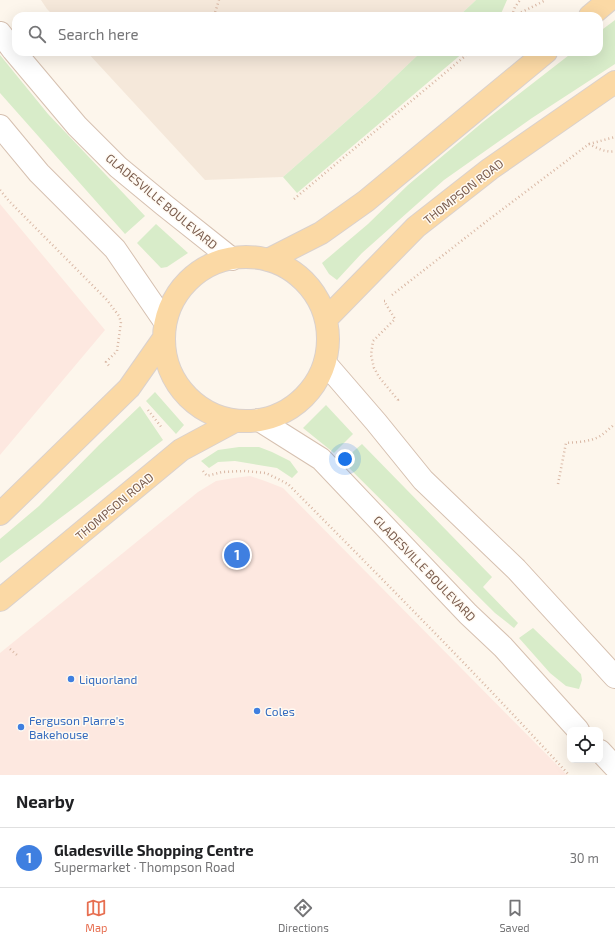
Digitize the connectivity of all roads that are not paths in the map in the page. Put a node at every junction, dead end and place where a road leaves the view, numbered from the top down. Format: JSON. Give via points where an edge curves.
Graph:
{"nodes":[{"id":1,"x":609,"y":0,"type":"edge"},
{"id":2,"x":595,"y":12,"type":"edge"},
{"id":3,"x":0,"y":32,"type":"edge"},
{"id":4,"x":12,"y":49,"type":"edge"},
{"id":5,"x":18,"y":56,"type":"edge"},
{"id":6,"x":541,"y":56,"type":"edge"},
{"id":7,"x":615,"y":82,"type":"edge"},
{"id":8,"x":0,"y":126,"type":"edge"},
{"id":9,"x":232,"y":259,"type":"junction"},
{"id":10,"x":268,"y":260,"type":"junction"},
{"id":11,"x":326,"y":319,"type":"junction"},
{"id":12,"x":165,"y":330,"type":"junction"},
{"id":13,"x":325,"y":363,"type":"junction"},
{"id":14,"x":259,"y":420,"type":"junction"},
{"id":15,"x":235,"y":421,"type":"junction"},
{"id":16,"x":0,"y":514,"type":"edge"},
{"id":17,"x":0,"y":600,"type":"edge"},
{"id":18,"x":615,"y":677,"type":"edge"},
{"id":19,"x":575,"y":727,"type":"edge"},
{"id":20,"x":603,"y":755,"type":"edge"},
{"id":21,"x":615,"y":767,"type":"edge"}],
"edges":[{"from":1,"to":2,"type":"main road"},
{"from":3,"to":4,"type":"street","name":"GLADESVILLE BOULEVARD"},
{"from":5,"to":9,"type":"street","name":"GLADESVILLE BOULEVARD","via":[[77,126],[118,167]]},
{"from":6,"to":10,"type":"main road","via":[[366,201],[321,233]]},
{"from":7,"to":11,"type":"main road","name":"THOMPSON ROAD","via":[[490,169],[416,227]]},
{"from":8,"to":12,"type":"street","via":[[39,173],[115,249]]},
{"from":9,"to":10,"type":"main road","via":[[250,257]]},
{"from":9,"to":12,"type":"main road","via":[[209,266],[189,280],[174,299]]},
{"from":10,"to":11,"type":"main road","via":[[288,269],[305,282],[318,299]]},
{"from":11,"to":13,"type":"main road","via":[[329,341]]},
{"from":12,"to":15,"type":"main road","via":[[167,362],[177,384],[192,402],[212,414]]},
{"from":12,"to":16,"type":"main road","via":[[129,388]]},
{"from":13,"to":14,"type":"main road","via":[[315,384],[300,401],[281,413]]},
{"from":13,"to":18,"type":"street","via":[[423,480],[516,568]]},
{"from":14,"to":15,"type":"main road"},
{"from":14,"to":19,"type":"street","name":"GLADESVILLE BOULEVARD","via":[[321,459],[463,609],[503,647]]},
{"from":15,"to":17,"type":"main road","name":"THOMPSON ROAD","via":[[182,450]]},
{"from":20,"to":21,"type":"street"}]}
